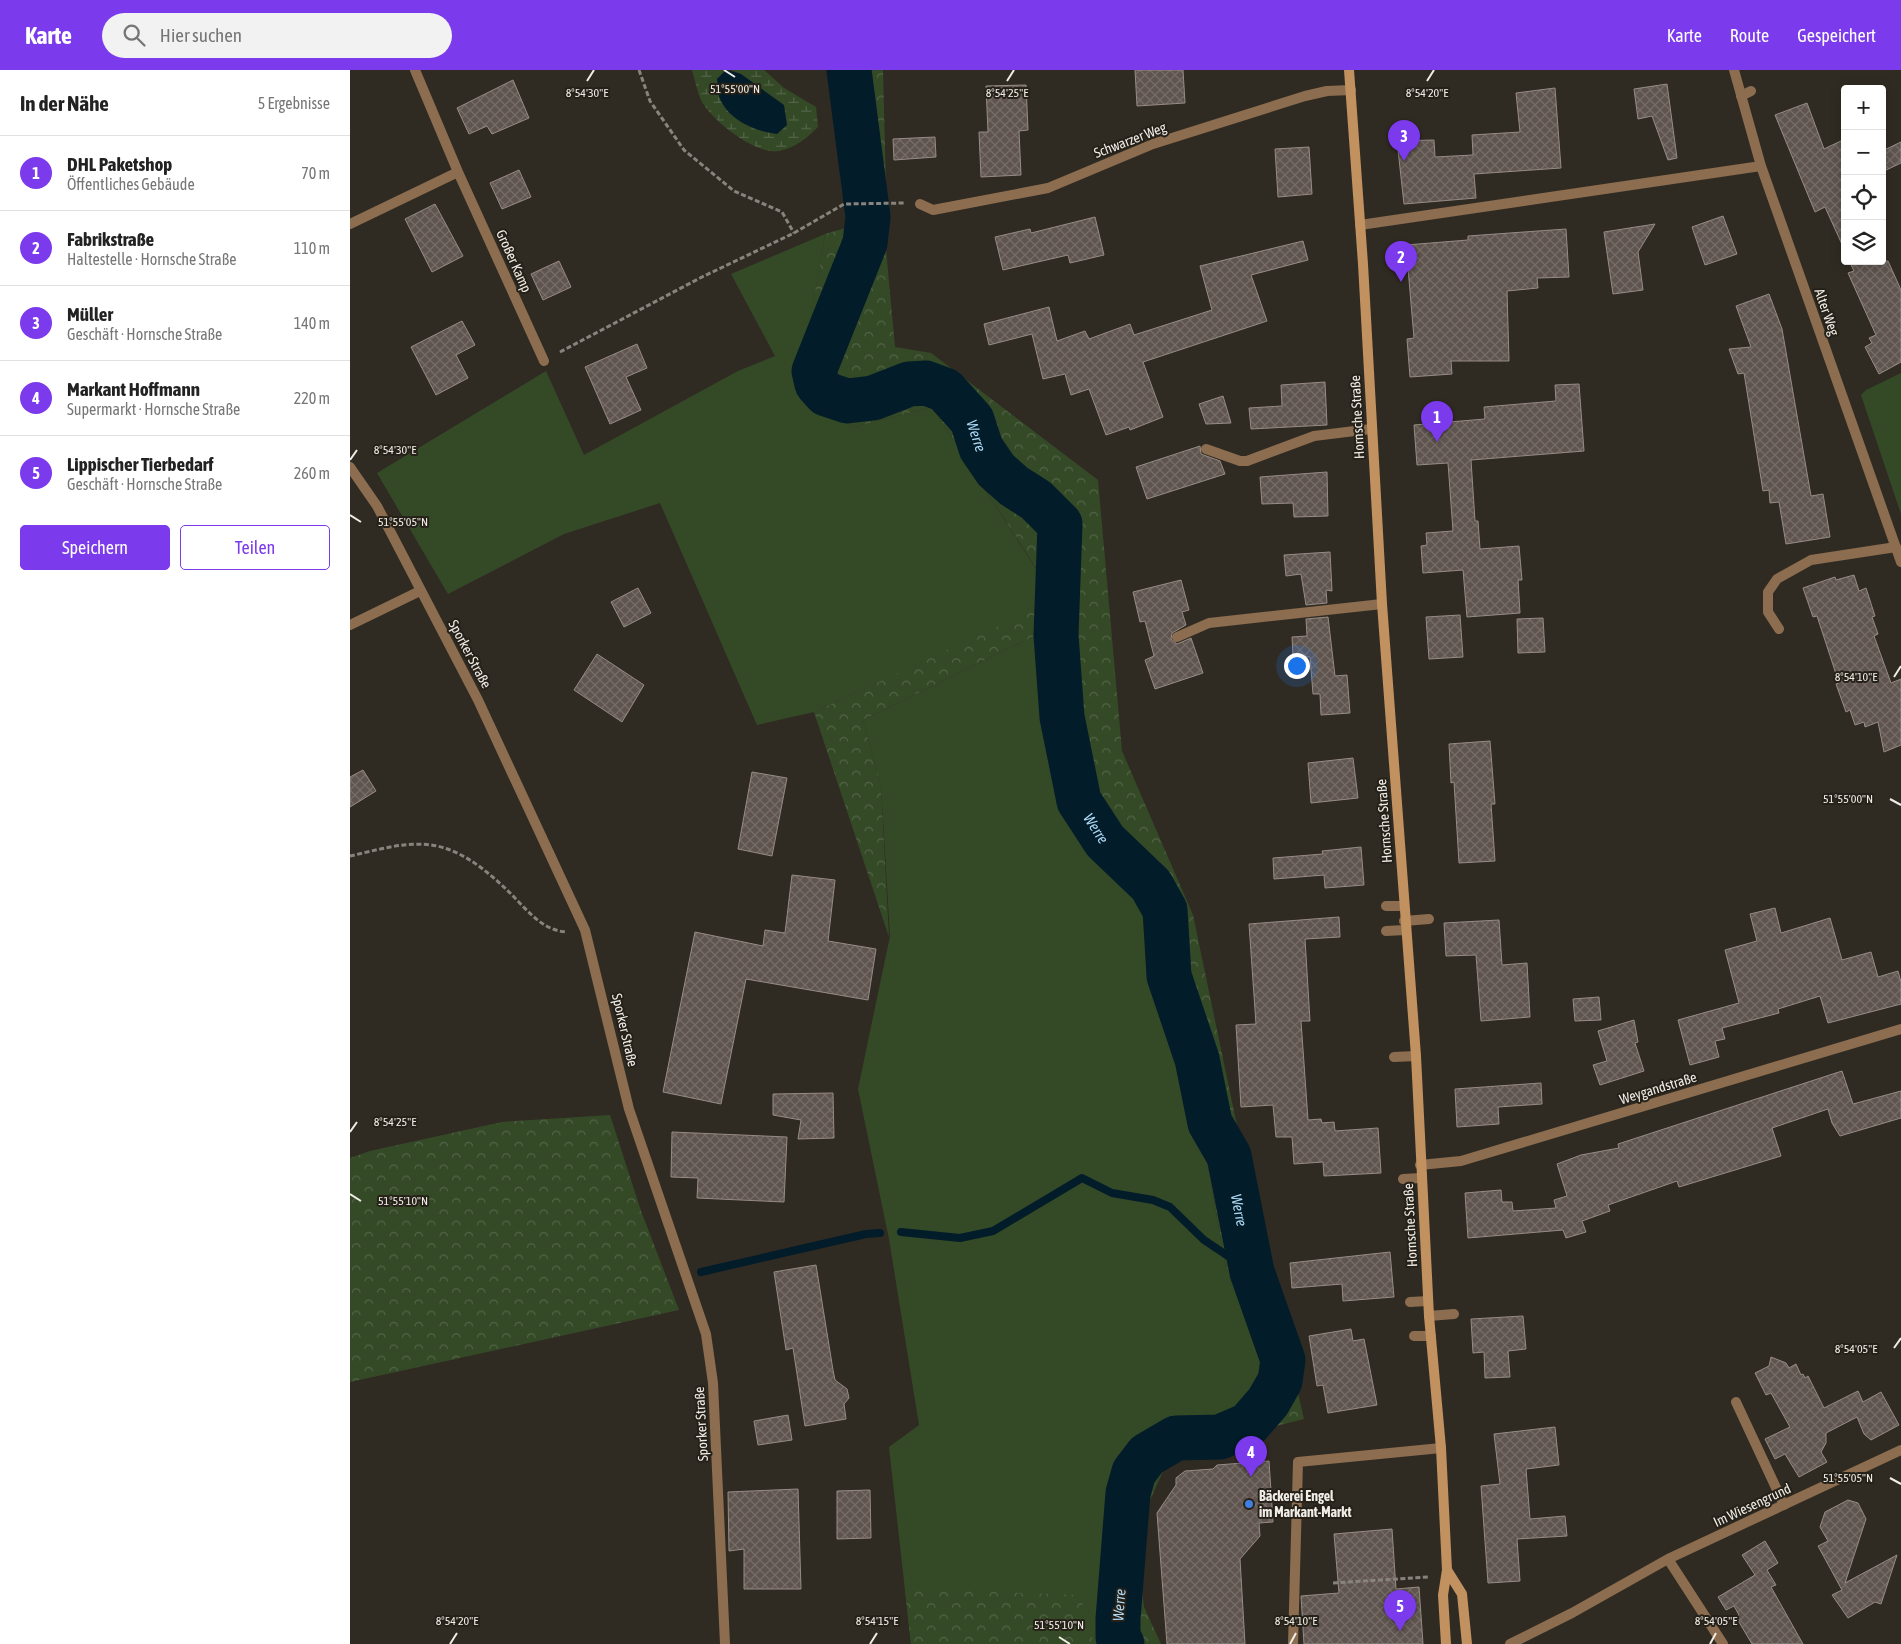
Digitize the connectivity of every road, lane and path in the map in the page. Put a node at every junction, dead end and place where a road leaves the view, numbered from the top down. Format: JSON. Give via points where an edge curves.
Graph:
{"nodes":[{"id":1,"x":415,"y":70,"type":"edge"},
{"id":2,"x":639,"y":70,"type":"edge"},
{"id":3,"x":1349,"y":70,"type":"edge"},
{"id":4,"x":1734,"y":70,"type":"edge"},
{"id":5,"x":1350,"y":90,"type":"junction"},
{"id":6,"x":1751,"y":92,"type":"dead end"},
{"id":7,"x":1741,"y":96,"type":"junction"},
{"id":8,"x":1761,"y":166,"type":"junction"},
{"id":9,"x":458,"y":172,"type":"junction"},
{"id":10,"x":920,"y":204,"type":"joint"},
{"id":11,"x":350,"y":224,"type":"edge"},
{"id":12,"x":1360,"y":225,"type":"junction"},
{"id":13,"x":794,"y":233,"type":"junction"},
{"id":14,"x":544,"y":361,"type":"joint"},
{"id":15,"x":1371,"y":429,"type":"junction"},
{"id":16,"x":1206,"y":449,"type":"dead end"},
{"id":17,"x":350,"y":467,"type":"edge"},
{"id":18,"x":1896,"y":547,"type":"junction"},
{"id":19,"x":1901,"y":562,"type":"edge"},
{"id":20,"x":420,"y":591,"type":"junction"},
{"id":21,"x":1382,"y":604,"type":"junction"},
{"id":22,"x":350,"y":625,"type":"edge"},
{"id":23,"x":1779,"y":630,"type":"dead end"},
{"id":24,"x":1176,"y":637,"type":"dead end"},
{"id":25,"x":350,"y":856,"type":"edge"},
{"id":26,"x":1386,"y":906,"type":"dead end"},
{"id":27,"x":1403,"y":906,"type":"junction"},
{"id":28,"x":1429,"y":919,"type":"dead end"},
{"id":29,"x":1405,"y":926,"type":"junction"},
{"id":30,"x":585,"y":930,"type":"junction"},
{"id":31,"x":1386,"y":931,"type":"dead end"},
{"id":32,"x":1901,"y":1029,"type":"edge"},
{"id":33,"x":1416,"y":1056,"type":"junction"},
{"id":34,"x":1394,"y":1057,"type":"dead end"},
{"id":35,"x":1420,"y":1165,"type":"junction"},
{"id":36,"x":1421,"y":1178,"type":"junction"},
{"id":37,"x":1403,"y":1179,"type":"dead end"},
{"id":38,"x":1428,"y":1301,"type":"junction"},
{"id":39,"x":1410,"y":1302,"type":"dead end"},
{"id":40,"x":1454,"y":1314,"type":"dead end"},
{"id":41,"x":1429,"y":1316,"type":"junction"},
{"id":42,"x":1414,"y":1336,"type":"dead end"},
{"id":43,"x":1431,"y":1336,"type":"junction"},
{"id":44,"x":1736,"y":1402,"type":"dead end"},
{"id":45,"x":1441,"y":1448,"type":"junction"},
{"id":46,"x":1901,"y":1450,"type":"edge"},
{"id":47,"x":1784,"y":1505,"type":"junction"},
{"id":48,"x":1668,"y":1559,"type":"junction"},
{"id":49,"x":1447,"y":1570,"type":"junction"},
{"id":50,"x":1428,"y":1577,"type":"dead end"},
{"id":51,"x":1333,"y":1583,"type":"dead end"},
{"id":52,"x":725,"y":1644,"type":"edge"},
{"id":53,"x":1292,"y":1644,"type":"edge"},
{"id":54,"x":1446,"y":1644,"type":"edge"},
{"id":55,"x":1467,"y":1644,"type":"edge"},
{"id":56,"x":1510,"y":1644,"type":"edge"},
{"id":57,"x":1724,"y":1644,"type":"edge"}],
"edges":[{"from":1,"to":9,"type":"street","name":"Großer Kamp"},
{"from":2,"to":13,"type":"path","via":[[650,101],[684,150],[734,190],[782,212]]},
{"from":3,"to":5,"type":"main road","name":"Hornsche Straße"},
{"from":4,"to":7,"type":"street","name":"Alter Weg"},
{"from":5,"to":10,"type":"street","name":"Schwarzer Weg","via":[[1305,96],[1162,141],[1048,188],[933,210]]},
{"from":5,"to":12,"type":"main road","name":"Hornsche Straße"},
{"from":6,"to":7,"type":"street"},
{"from":7,"to":8,"type":"street","name":"Alter Weg"},
{"from":8,"to":12,"type":"street"},
{"from":8,"to":18,"type":"street","name":"Alter Weg"},
{"from":9,"to":11,"type":"street"},
{"from":9,"to":14,"type":"street","name":"Großer Kamp"},
{"from":10,"to":13,"type":"path","via":[[844,204]]},
{"from":12,"to":15,"type":"main road","name":"Hornsche Straße"},
{"from":13,"to":14,"type":"path","via":[[700,278]]},
{"from":15,"to":16,"type":"street","via":[[1314,436],[1247,461]]},
{"from":15,"to":21,"type":"main road","name":"Hornsche Straße"},
{"from":17,"to":20,"type":"street","name":"Sporker Straße","via":[[377,506]]},
{"from":18,"to":19,"type":"street","name":"Alter Weg"},
{"from":18,"to":23,"type":"street","via":[[1811,560],[1777,579],[1768,592],[1768,612]]},
{"from":20,"to":22,"type":"street"},
{"from":20,"to":30,"type":"street","name":"Sporker Straße","via":[[478,700]]},
{"from":21,"to":24,"type":"street","via":[[1209,623]]},
{"from":21,"to":27,"type":"main road","name":"Hornsche Straße"},
{"from":25,"to":30,"type":"path","via":[[403,845],[436,846],[475,863],[548,928],[555,931]]},
{"from":26,"to":27,"type":"street"},
{"from":27,"to":29,"type":"main road","name":"Hornsche Straße"},
{"from":28,"to":29,"type":"street"},
{"from":29,"to":31,"type":"street"},
{"from":29,"to":33,"type":"main road","name":"Hornsche Straße"},
{"from":30,"to":52,"type":"street","name":"Sporker Straße","via":[[629,1109],[706,1334],[713,1383]]},
{"from":32,"to":35,"type":"street","name":"Weygandstraße","via":[[1461,1161]]},
{"from":33,"to":34,"type":"street"},
{"from":33,"to":35,"type":"main road","name":"Hornsche Straße"},
{"from":35,"to":36,"type":"main road","name":"Hornsche Straße"},
{"from":36,"to":37,"type":"street"},
{"from":36,"to":38,"type":"main road","name":"Hornsche Straße"},
{"from":38,"to":39,"type":"street"},
{"from":38,"to":41,"type":"main road","name":"Hornsche Straße"},
{"from":40,"to":41,"type":"street"},
{"from":41,"to":43,"type":"main road","name":"Hornsche Straße"},
{"from":42,"to":43,"type":"street"},
{"from":43,"to":45,"type":"main road","name":"Hornsche Straße"},
{"from":44,"to":47,"type":"street"},
{"from":45,"to":49,"type":"main road","name":"Hornsche Straße"},
{"from":45,"to":53,"type":"street","via":[[1298,1462]]},
{"from":46,"to":47,"type":"street","name":"Im Wiesengrund"},
{"from":47,"to":48,"type":"street","name":"Im Wiesengrund"},
{"from":48,"to":56,"type":"street","name":"Im Wiesengrund"},
{"from":48,"to":57,"type":"street"},
{"from":49,"to":54,"type":"main road","name":"Hornsche Straße","via":[[1443,1595]]},
{"from":49,"to":55,"type":"main road","name":"Hornsche Straße","via":[[1462,1594]]},
{"from":50,"to":51,"type":"path"}]}
